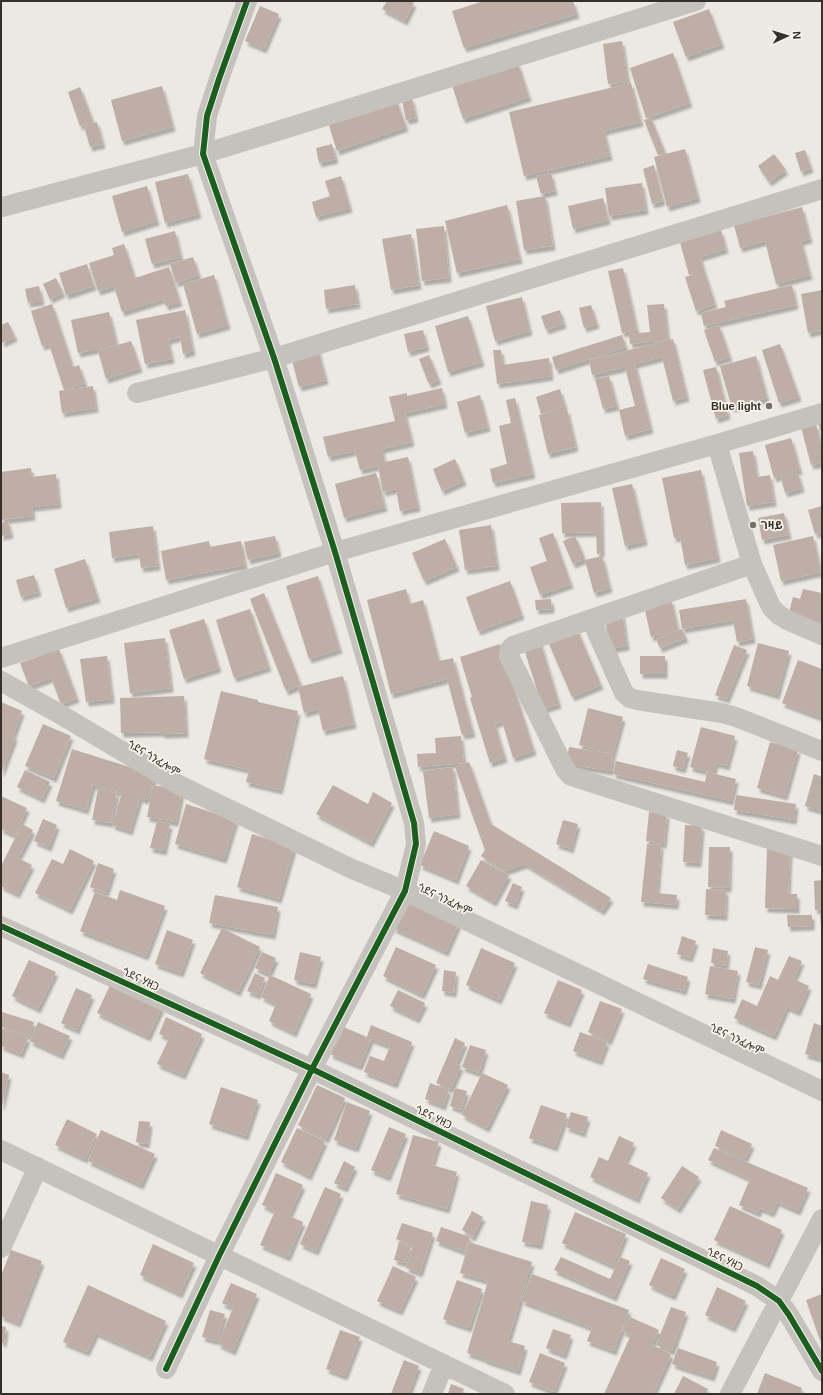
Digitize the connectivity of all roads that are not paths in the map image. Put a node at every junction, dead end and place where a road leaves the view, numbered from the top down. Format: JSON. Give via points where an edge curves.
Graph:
{"nodes":[{"id":1,"x":247,"y":1,"type":"edge"},
{"id":2,"x":696,"y":1,"type":"edge"},
{"id":3,"x":203,"y":154,"type":"junction"},
{"id":4,"x":822,"y":189,"type":"edge"},
{"id":5,"x":2,"y":207,"type":"dead end"},
{"id":6,"x":274,"y":358,"type":"junction"},
{"id":7,"x":137,"y":393,"type":"dead end"},
{"id":8,"x":822,"y":413,"type":"edge"},
{"id":9,"x":717,"y":444,"type":"junction"},
{"id":10,"x":335,"y":552,"type":"junction"},
{"id":11,"x":752,"y":564,"type":"junction"},
{"id":12,"x":591,"y":619,"type":"junction"},
{"id":13,"x":822,"y":635,"type":"edge"},
{"id":14,"x":2,"y":653,"type":"edge"},
{"id":15,"x":1,"y":681,"type":"edge"},
{"id":16,"x":822,"y":751,"type":"edge"},
{"id":17,"x":822,"y":856,"type":"edge"},
{"id":18,"x":405,"y":891,"type":"junction"},
{"id":19,"x":1,"y":926,"type":"edge"},
{"id":20,"x":312,"y":1069,"type":"junction"},
{"id":21,"x":822,"y":1091,"type":"edge"},
{"id":22,"x":1,"y":1150,"type":"edge"},
{"id":23,"x":38,"y":1167,"type":"junction"},
{"id":24,"x":822,"y":1219,"type":"edge"},
{"id":25,"x":1,"y":1248,"type":"edge"},
{"id":26,"x":219,"y":1256,"type":"junction"},
{"id":27,"x":779,"y":1301,"type":"junction"},
{"id":28,"x":444,"y":1364,"type":"junction"},
{"id":29,"x":166,"y":1368,"type":"dead end"},
{"id":30,"x":822,"y":1371,"type":"edge"},
{"id":31,"x":432,"y":1394,"type":"edge"},
{"id":32,"x":505,"y":1394,"type":"edge"},
{"id":33,"x":730,"y":1394,"type":"edge"}],
"edges":[{"from":1,"to":3,"type":"street","via":[[207,116]]},
{"from":2,"to":3,"type":"street"},
{"from":3,"to":5,"type":"street"},
{"from":3,"to":6,"type":"street"},
{"from":4,"to":6,"type":"street"},
{"from":6,"to":7,"type":"street"},
{"from":6,"to":10,"type":"street"},
{"from":8,"to":9,"type":"street"},
{"from":9,"to":10,"type":"street"},
{"from":9,"to":11,"type":"street"},
{"from":10,"to":14,"type":"street"},
{"from":10,"to":18,"type":"street","via":[[414,823],[416,844]]},
{"from":11,"to":12,"type":"street"},
{"from":11,"to":13,"type":"street","via":[[771,607],[787,620]]},
{"from":12,"to":16,"type":"street","via":[[624,694],[630,698],[722,713]]},
{"from":12,"to":17,"type":"street","via":[[510,649],[509,656],[568,774]]},
{"from":15,"to":18,"type":"street","name":"ጎደና ጎንፈሎም","via":[[179,785],[350,868]]},
{"from":18,"to":20,"type":"street"},
{"from":18,"to":21,"type":"street","name":"ጎደና ጎንፈሎም"},
{"from":19,"to":20,"type":"street","name":"ጎደና ሃዘጋ"},
{"from":20,"to":26,"type":"street"},
{"from":20,"to":27,"type":"street","name":"ጎደና ሃዘጋ","via":[[757,1286]]},
{"from":22,"to":23,"type":"street"},
{"from":23,"to":25,"type":"street"},
{"from":23,"to":26,"type":"street"},
{"from":24,"to":27,"type":"street"},
{"from":26,"to":28,"type":"street"},
{"from":26,"to":29,"type":"street"},
{"from":27,"to":30,"type":"street","name":"ጎደና ሃዘጋ"},
{"from":27,"to":33,"type":"street"},
{"from":28,"to":31,"type":"street"},
{"from":28,"to":32,"type":"street"}]}
